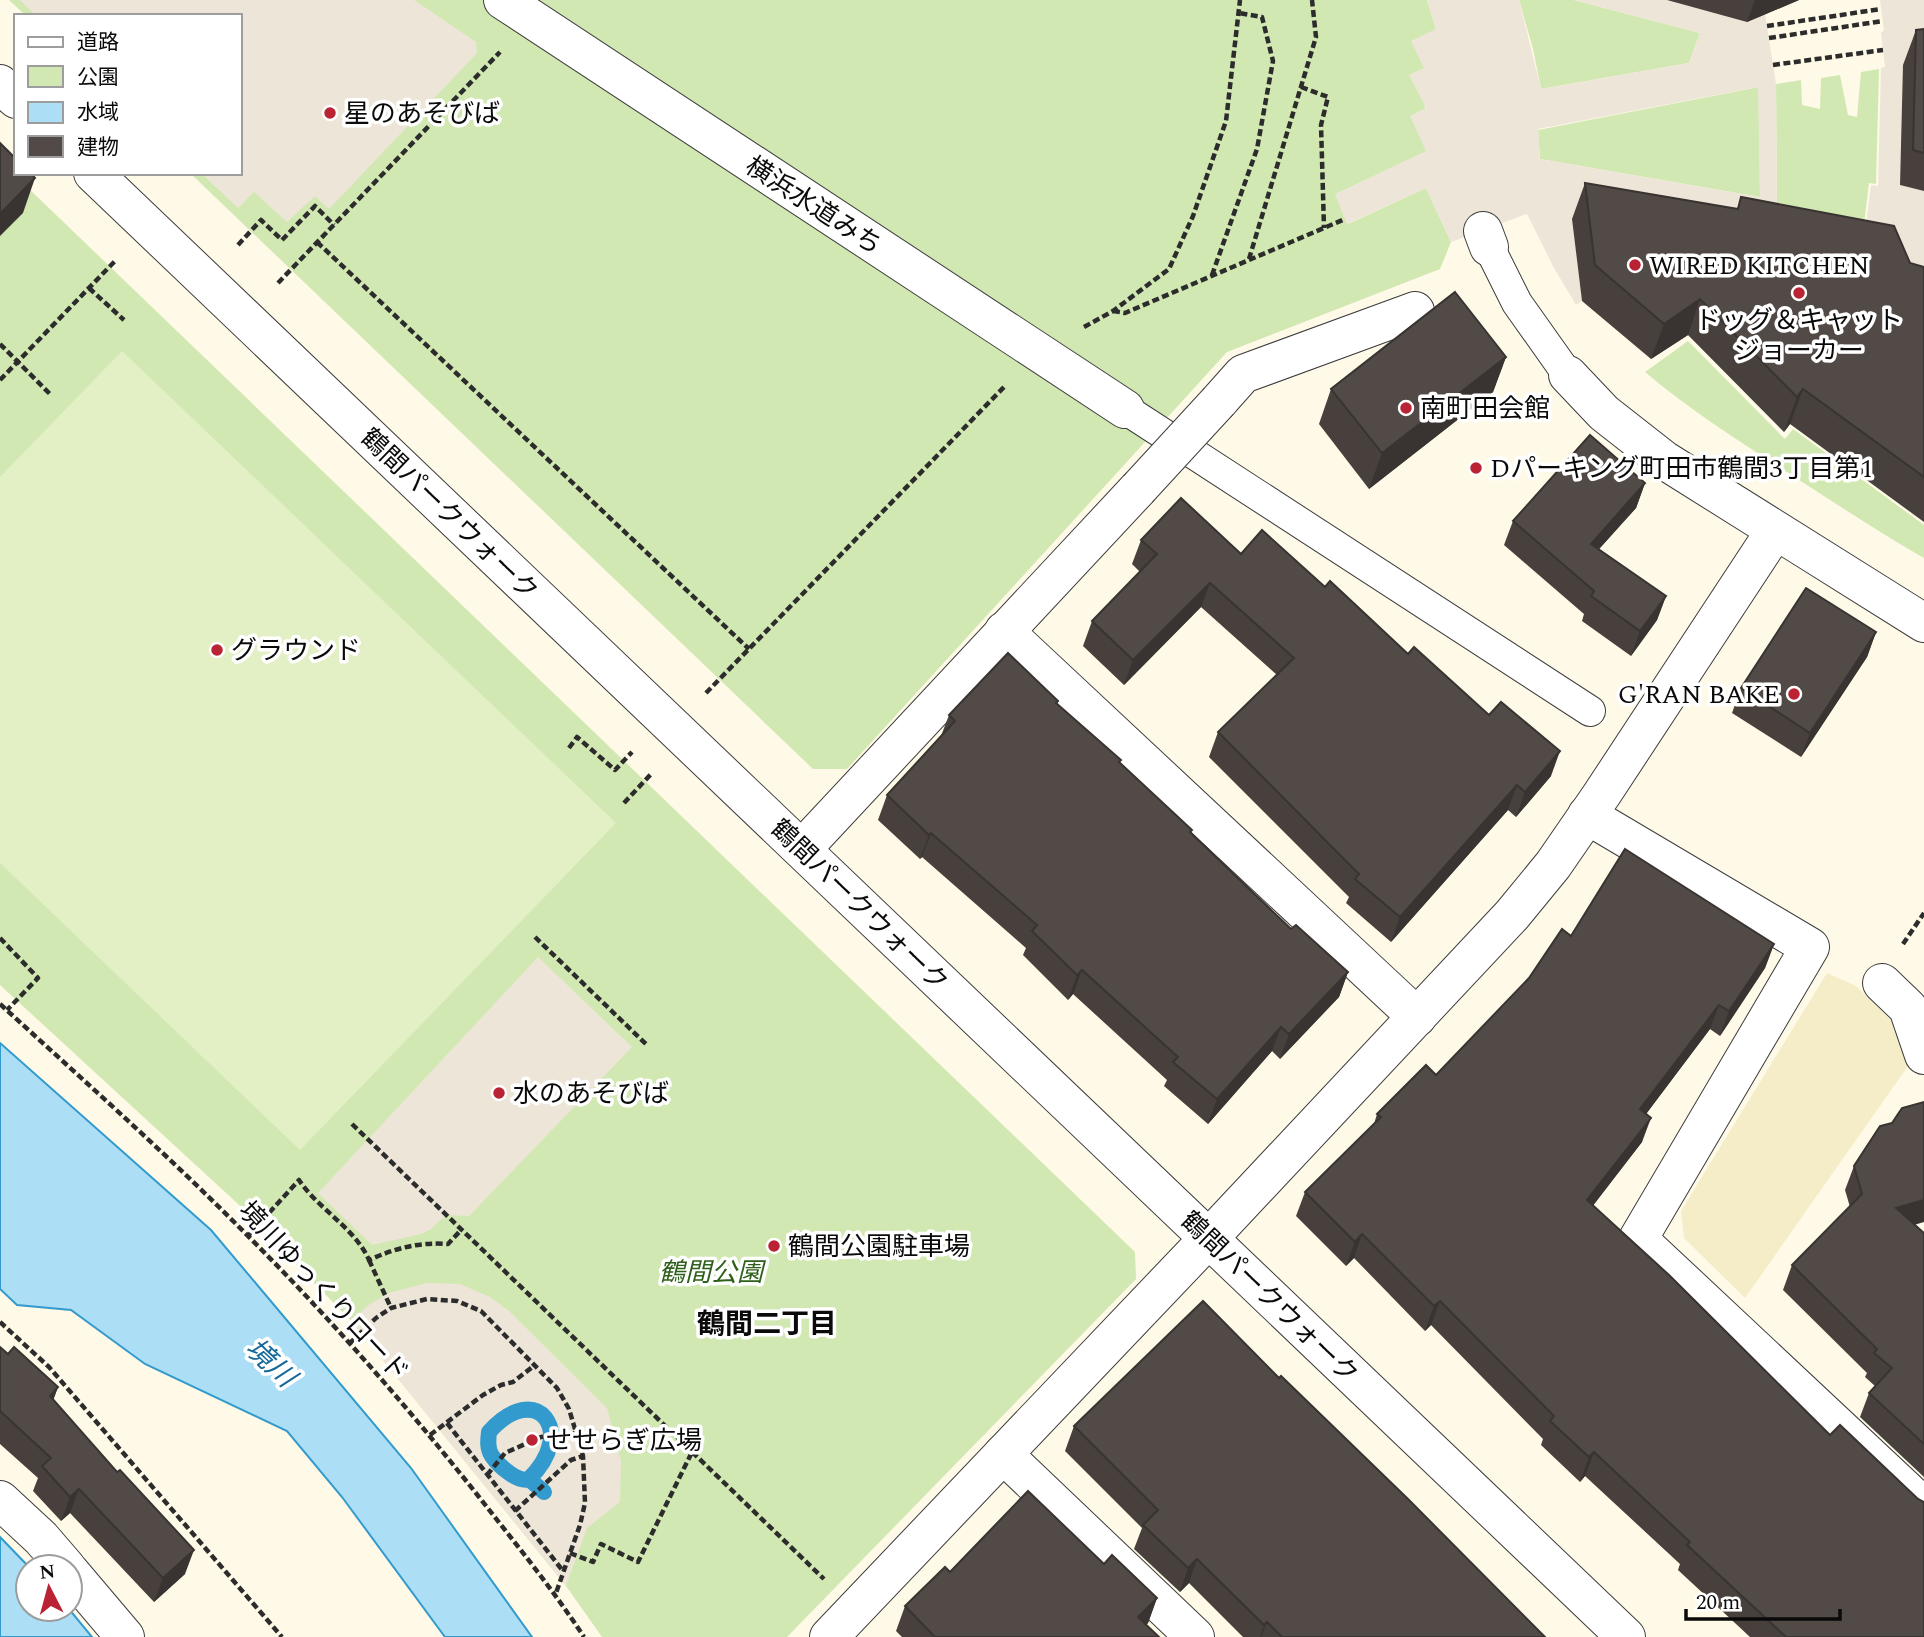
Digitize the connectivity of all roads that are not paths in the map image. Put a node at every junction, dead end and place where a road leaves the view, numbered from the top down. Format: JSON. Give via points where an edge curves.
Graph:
{"nodes":[{"id":1,"x":518,"y":10,"type":"edge"},
{"id":2,"x":0,"y":84,"type":"edge"},
{"id":3,"x":14,"y":97,"type":"edge"},
{"id":4,"x":95,"y":175,"type":"edge"},
{"id":5,"x":1487,"y":258,"type":"dead end"},
{"id":6,"x":1415,"y":311,"type":"dead end"},
{"id":7,"x":1568,"y":375,"type":"joint"},
{"id":8,"x":1125,"y":409,"type":"joint"},
{"id":9,"x":1775,"y":531,"type":"junction"},
{"id":10,"x":1924,"y":623,"type":"edge"},
{"id":11,"x":1004,"y":631,"type":"junction"},
{"id":12,"x":1590,"y":711,"type":"dead end"},
{"id":13,"x":1595,"y":805,"type":"junction"},
{"id":14,"x":802,"y":849,"type":"junction"},
{"id":15,"x":1882,"y":983,"type":"dead end"},
{"id":16,"x":1417,"y":1017,"type":"junction"},
{"id":17,"x":1924,"y":1055,"type":"edge"},
{"id":18,"x":1209,"y":1238,"type":"junction"},
{"id":19,"x":1003,"y":1454,"type":"junction"},
{"id":20,"x":0,"y":1500,"type":"edge"},
{"id":21,"x":1924,"y":1507,"type":"edge"},
{"id":22,"x":54,"y":1553,"type":"edge"},
{"id":23,"x":84,"y":1589,"type":"edge"},
{"id":24,"x":125,"y":1637,"type":"edge"},
{"id":25,"x":829,"y":1637,"type":"edge"},
{"id":26,"x":1195,"y":1637,"type":"edge"},
{"id":27,"x":1626,"y":1637,"type":"edge"}],
"edges":[{"from":1,"to":8,"type":"street","name":"横浜水道みち"},
{"from":2,"to":3,"type":"street"},
{"from":4,"to":14,"type":"street","name":"鶴間パークウォーク"},
{"from":5,"to":7,"type":"lane"},
{"from":6,"to":11,"type":"street","bridge":true,"via":[[1243,374]]},
{"from":7,"to":9,"type":"street","via":[[1604,413],[1664,460]]},
{"from":8,"to":12,"type":"lane"},
{"from":9,"to":10,"type":"street"},
{"from":9,"to":13,"type":"street"},
{"from":11,"to":14,"type":"street"},
{"from":11,"to":16,"type":"street"},
{"from":13,"to":16,"type":"street","via":[[1512,915]]},
{"from":13,"to":21,"type":"street","via":[[1810,947],[1638,1239]]},
{"from":14,"to":18,"type":"street","name":"鶴間パークウォーク"},
{"from":15,"to":17,"type":"street","via":[[1908,1008]]},
{"from":16,"to":18,"type":"street"},
{"from":18,"to":19,"type":"street"},
{"from":18,"to":27,"type":"street","name":"鶴間パークウォーク"},
{"from":19,"to":25,"type":"street"},
{"from":19,"to":26,"type":"street"},
{"from":20,"to":22,"type":"street"},
{"from":23,"to":24,"type":"street"}]}
